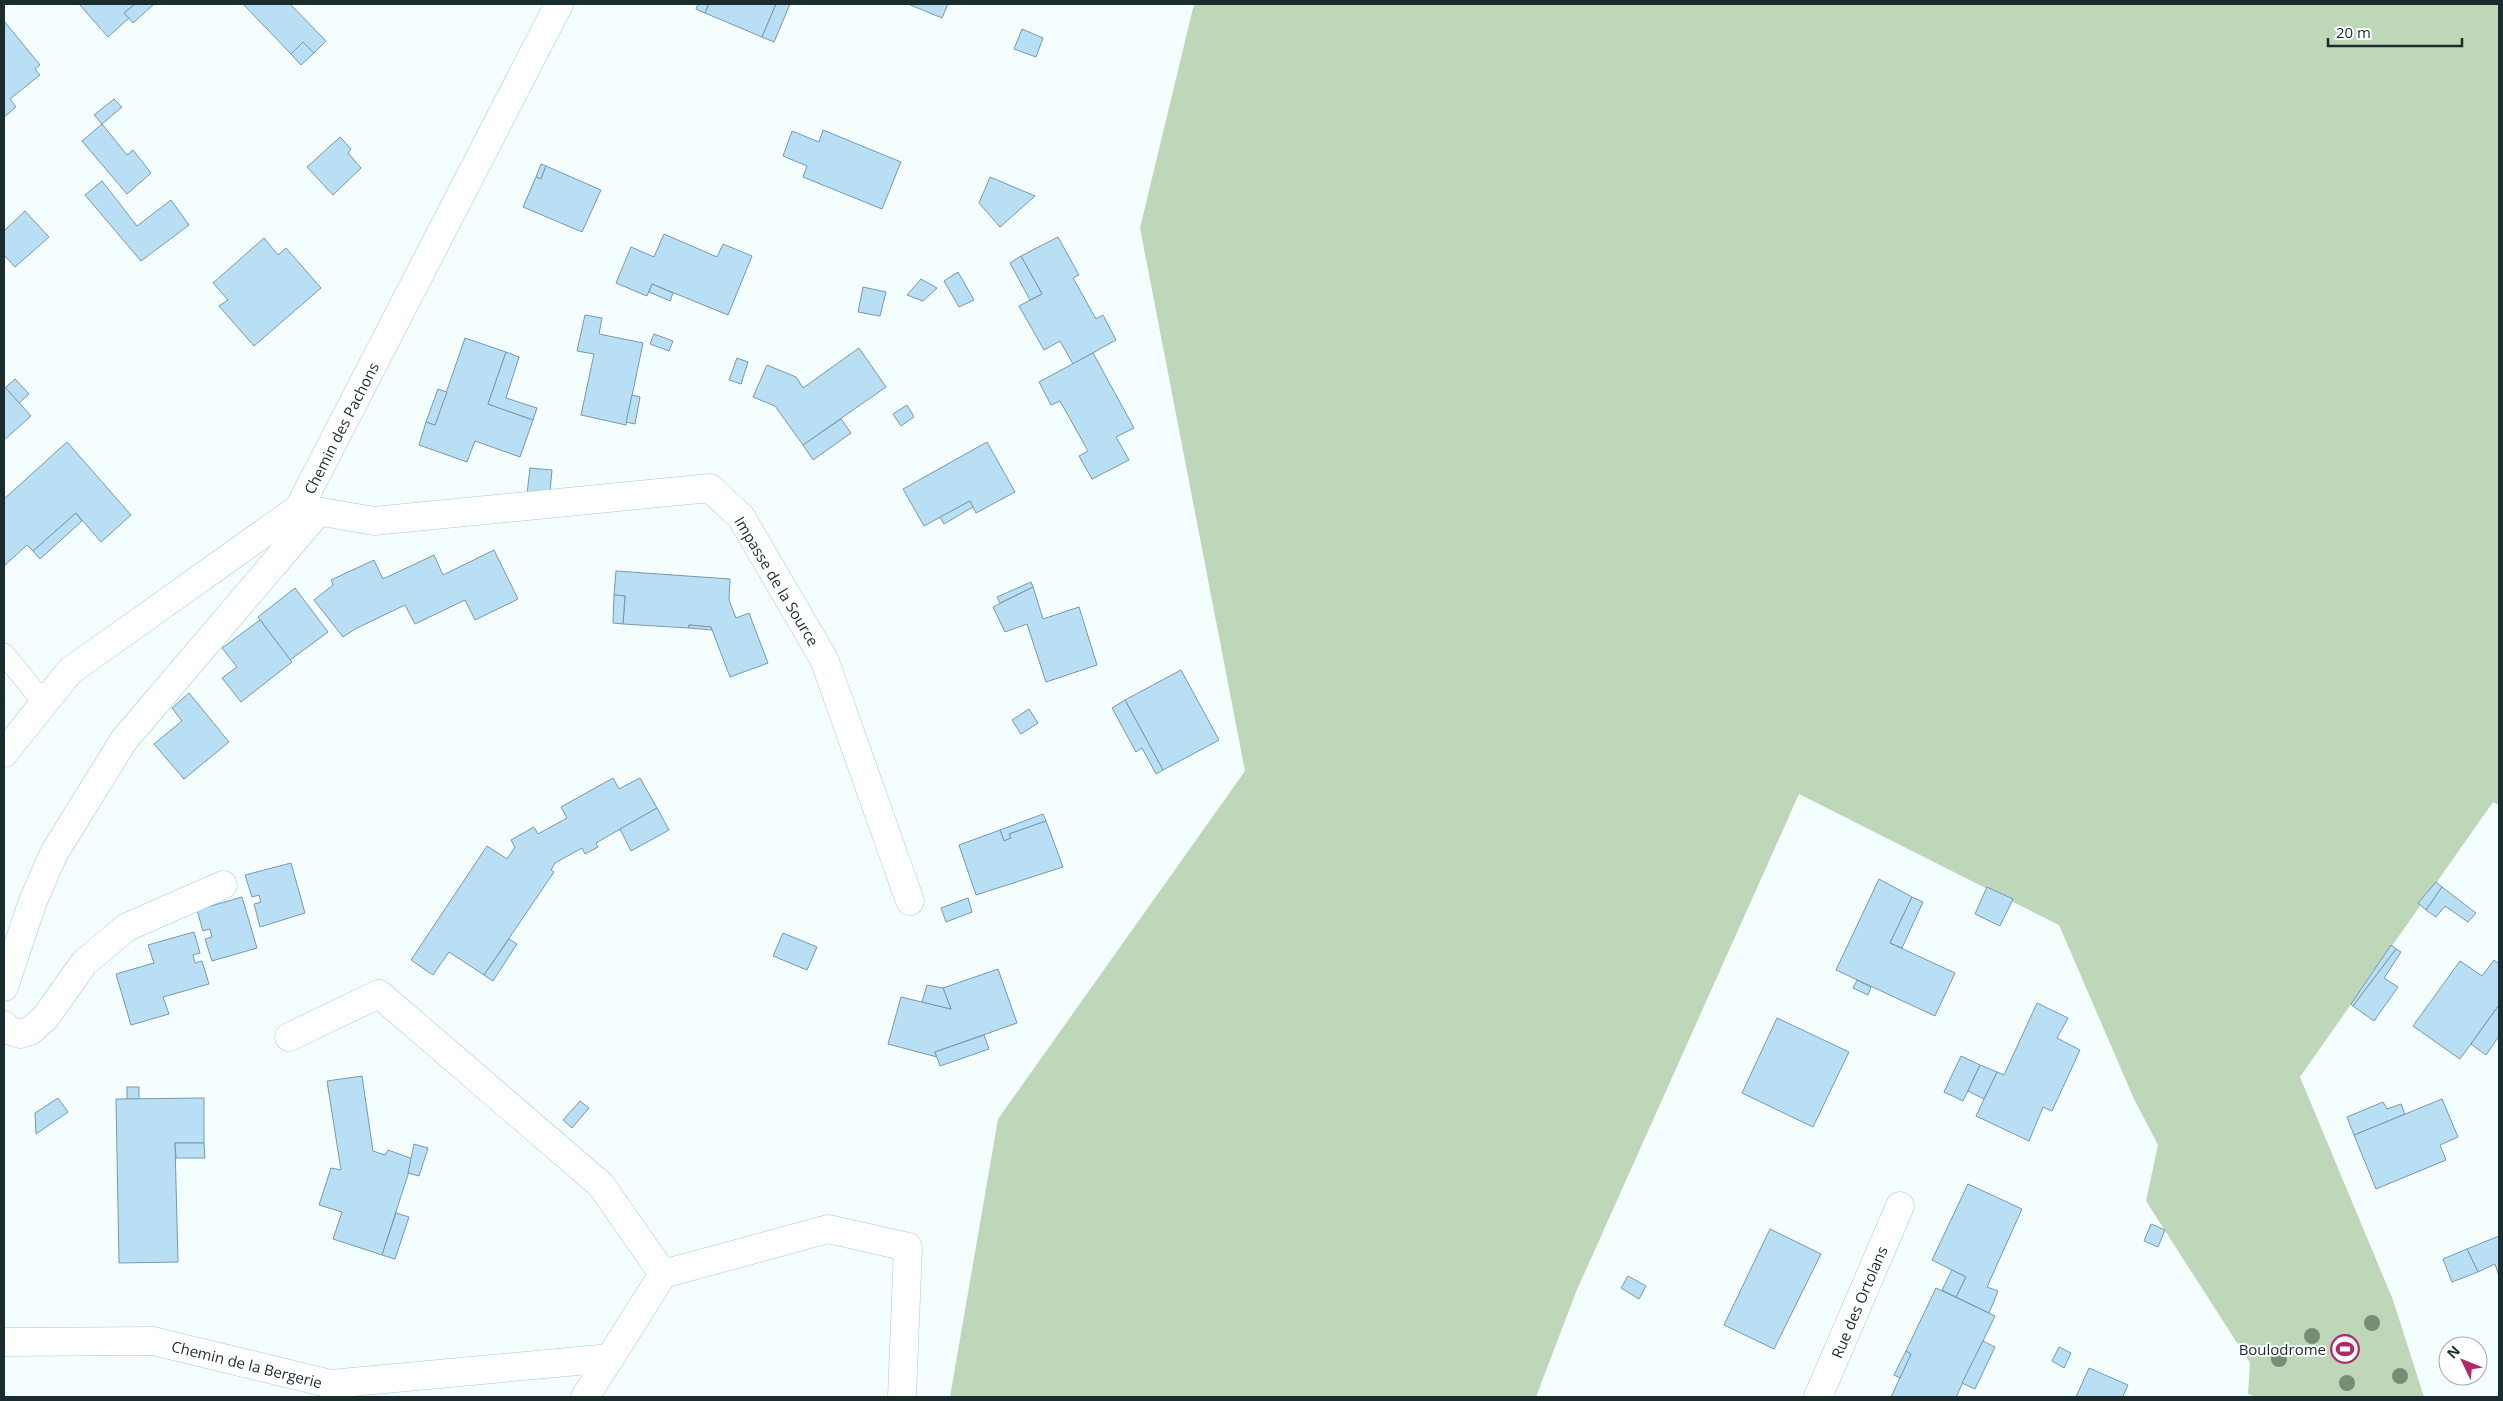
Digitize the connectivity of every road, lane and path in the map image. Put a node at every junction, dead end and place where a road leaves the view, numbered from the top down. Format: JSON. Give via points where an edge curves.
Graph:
{"nodes":[{"id":1,"x":559,"y":4,"type":"edge"},
{"id":2,"x":309,"y":510,"type":"junction"},
{"id":3,"x":4,"y":654,"type":"edge"},
{"id":4,"x":44,"y":702,"type":"junction"},
{"id":5,"x":4,"y":753,"type":"edge"},
{"id":6,"x":223,"y":885,"type":"dead end"},
{"id":7,"x":910,"y":901,"type":"dead end"},
{"id":8,"x":4,"y":987,"type":"edge"},
{"id":9,"x":4,"y":1025,"type":"edge"},
{"id":10,"x":289,"y":1037,"type":"dead end"},
{"id":11,"x":1900,"y":1206,"type":"dead end"},
{"id":12,"x":663,"y":1274,"type":"junction"},
{"id":13,"x":4,"y":1342,"type":"edge"},
{"id":14,"x":610,"y":1358,"type":"junction"},
{"id":15,"x":585,"y":1397,"type":"edge"},
{"id":16,"x":902,"y":1397,"type":"edge"},
{"id":17,"x":1818,"y":1397,"type":"edge"}],
"edges":[{"from":1,"to":2,"type":"street","name":"Chemin des Pachons"},
{"from":2,"to":4,"type":"street","name":"Chemin des Pachons","via":[[70,671]]},
{"from":2,"to":7,"type":"street","name":"Impasse de la Source","via":[[374,520],[710,488],[741,517],[824,659]]},
{"from":2,"to":8,"type":"street","via":[[124,740],[54,853],[33,901]]},
{"from":3,"to":4,"type":"lane"},
{"from":4,"to":5,"type":"street","name":"Chemin des Pachons"},
{"from":6,"to":9,"type":"street","via":[[127,927],[84,963],[45,1018],[30,1030],[20,1034]]},
{"from":10,"to":12,"type":"street","via":[[379,994],[601,1185]]},
{"from":11,"to":17,"type":"street","name":"Rue des Ortolans"},
{"from":12,"to":14,"type":"street"},
{"from":12,"to":16,"type":"street","via":[[828,1229],[908,1247]]},
{"from":13,"to":14,"type":"street","name":"Chemin de la Bergerie","via":[[153,1340],[331,1384]]},
{"from":14,"to":15,"type":"street"}]}
